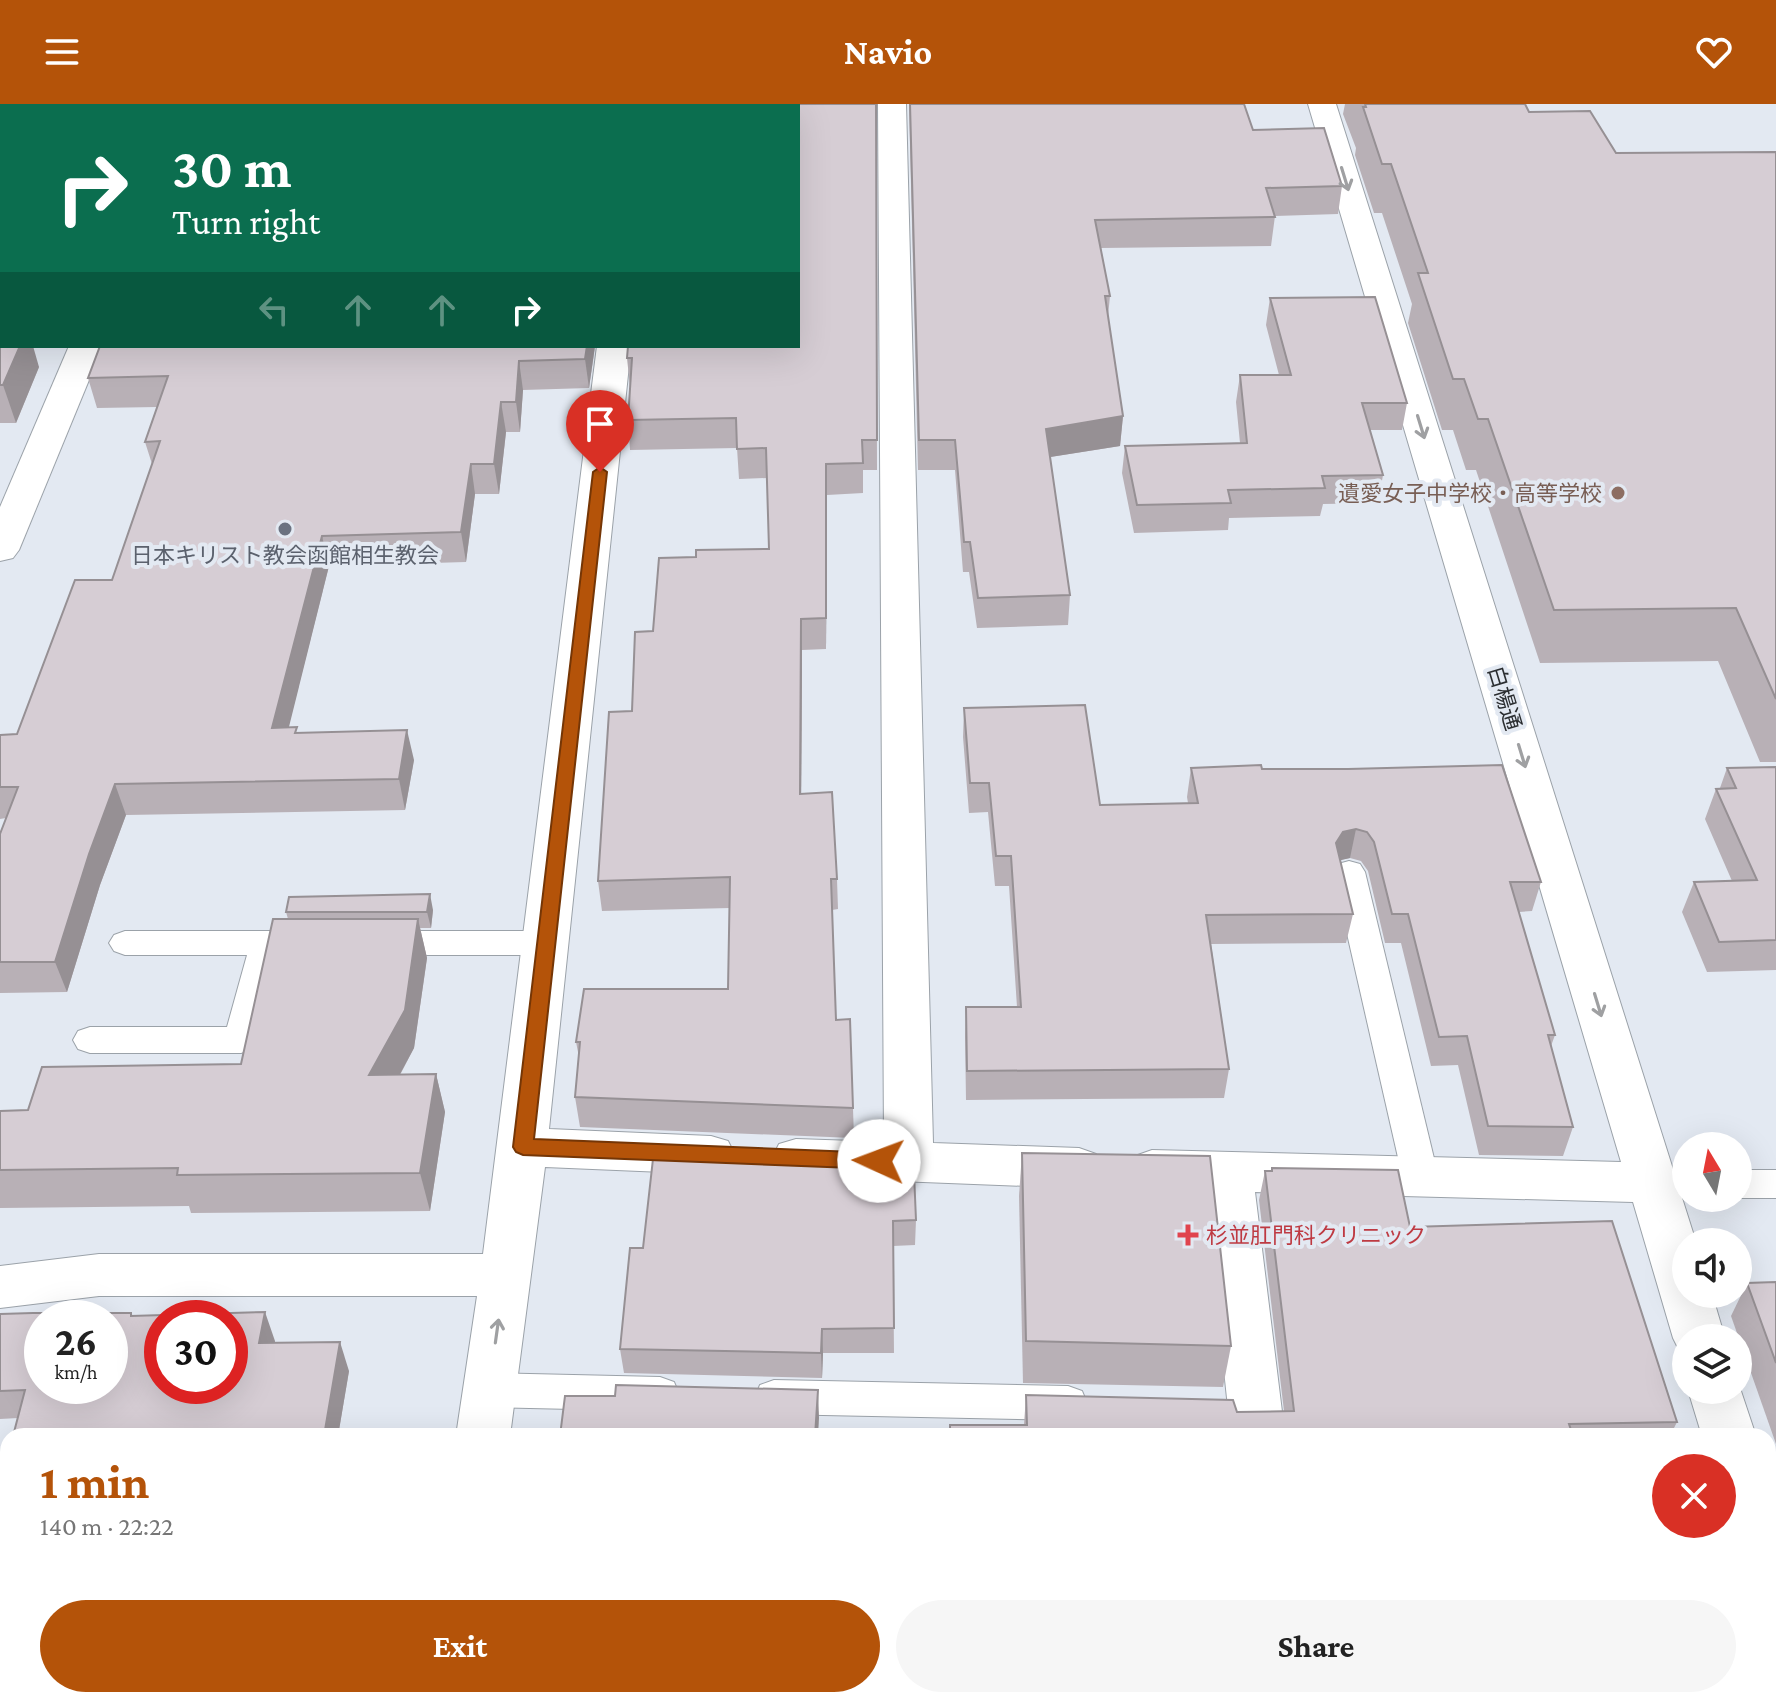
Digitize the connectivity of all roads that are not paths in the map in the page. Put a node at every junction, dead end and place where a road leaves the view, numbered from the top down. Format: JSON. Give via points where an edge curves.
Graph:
{"nodes":[{"id":1,"x":892,"y":104,"type":"edge"},
{"id":2,"x":1322,"y":104,"type":"edge"},
{"id":3,"x":85,"y":348,"type":"edge"},
{"id":4,"x":614,"y":348,"type":"edge"},
{"id":5,"x":0,"y":550,"type":"edge"},
{"id":6,"x":1349,"y":872,"type":"dead end"},
{"id":7,"x":125,"y":943,"type":"dead end"},
{"id":8,"x":266,"y":943,"type":"junction"},
{"id":9,"x":546,"y":943,"type":"junction"},
{"id":10,"x":90,"y":1040,"type":"dead end"},
{"id":11,"x":523,"y":1147,"type":"junction"},
{"id":12,"x":909,"y":1163,"type":"junction"},
{"id":13,"x":1228,"y":1173,"type":"junction"},
{"id":14,"x":1420,"y":1175,"type":"junction"},
{"id":15,"x":1670,"y":1184,"type":"edge"},
{"id":16,"x":1752,"y":1184,"type":"edge"},
{"id":17,"x":1776,"y":1184,"type":"edge"},
{"id":18,"x":1676,"y":1228,"type":"edge"},
{"id":19,"x":505,"y":1275,"type":"junction"},
{"id":20,"x":0,"y":1287,"type":"edge"},
{"id":21,"x":489,"y":1390,"type":"junction"},
{"id":22,"x":697,"y":1395,"type":"edge"},
{"id":23,"x":744,"y":1396,"type":"edge"},
{"id":24,"x":1111,"y":1404,"type":"edge"},
{"id":25,"x":1719,"y":1404,"type":"edge"},
{"id":26,"x":1245,"y":1417,"type":"edge"},
{"id":27,"x":484,"y":1428,"type":"edge"},
{"id":28,"x":1727,"y":1428,"type":"edge"}],
"edges":[{"from":1,"to":12,"type":"street"},
{"from":2,"to":15,"type":"street","name":"白楊通","one_way":true},
{"from":3,"to":5,"type":"street"},
{"from":4,"to":9,"type":"street"},
{"from":6,"to":14,"type":"lane"},
{"from":7,"to":8,"type":"lane"},
{"from":8,"to":9,"type":"lane"},
{"from":8,"to":10,"type":"lane","via":[[241,1040]]},
{"from":9,"to":11,"type":"street"},
{"from":11,"to":12,"type":"street"},
{"from":11,"to":19,"type":"street"},
{"from":12,"to":13,"type":"street"},
{"from":13,"to":14,"type":"street"},
{"from":13,"to":26,"type":"street"},
{"from":14,"to":15,"type":"street"},
{"from":15,"to":18,"type":"street","name":"白楊通"},
{"from":16,"to":17,"type":"lane"},
{"from":19,"to":20,"type":"street","via":[[99,1275]]},
{"from":21,"to":19,"type":"street","one_way":true},
{"from":21,"to":22,"type":"lane"},
{"from":21,"to":27,"type":"street"},
{"from":23,"to":24,"type":"lane"},
{"from":25,"to":28,"type":"street"}]}
